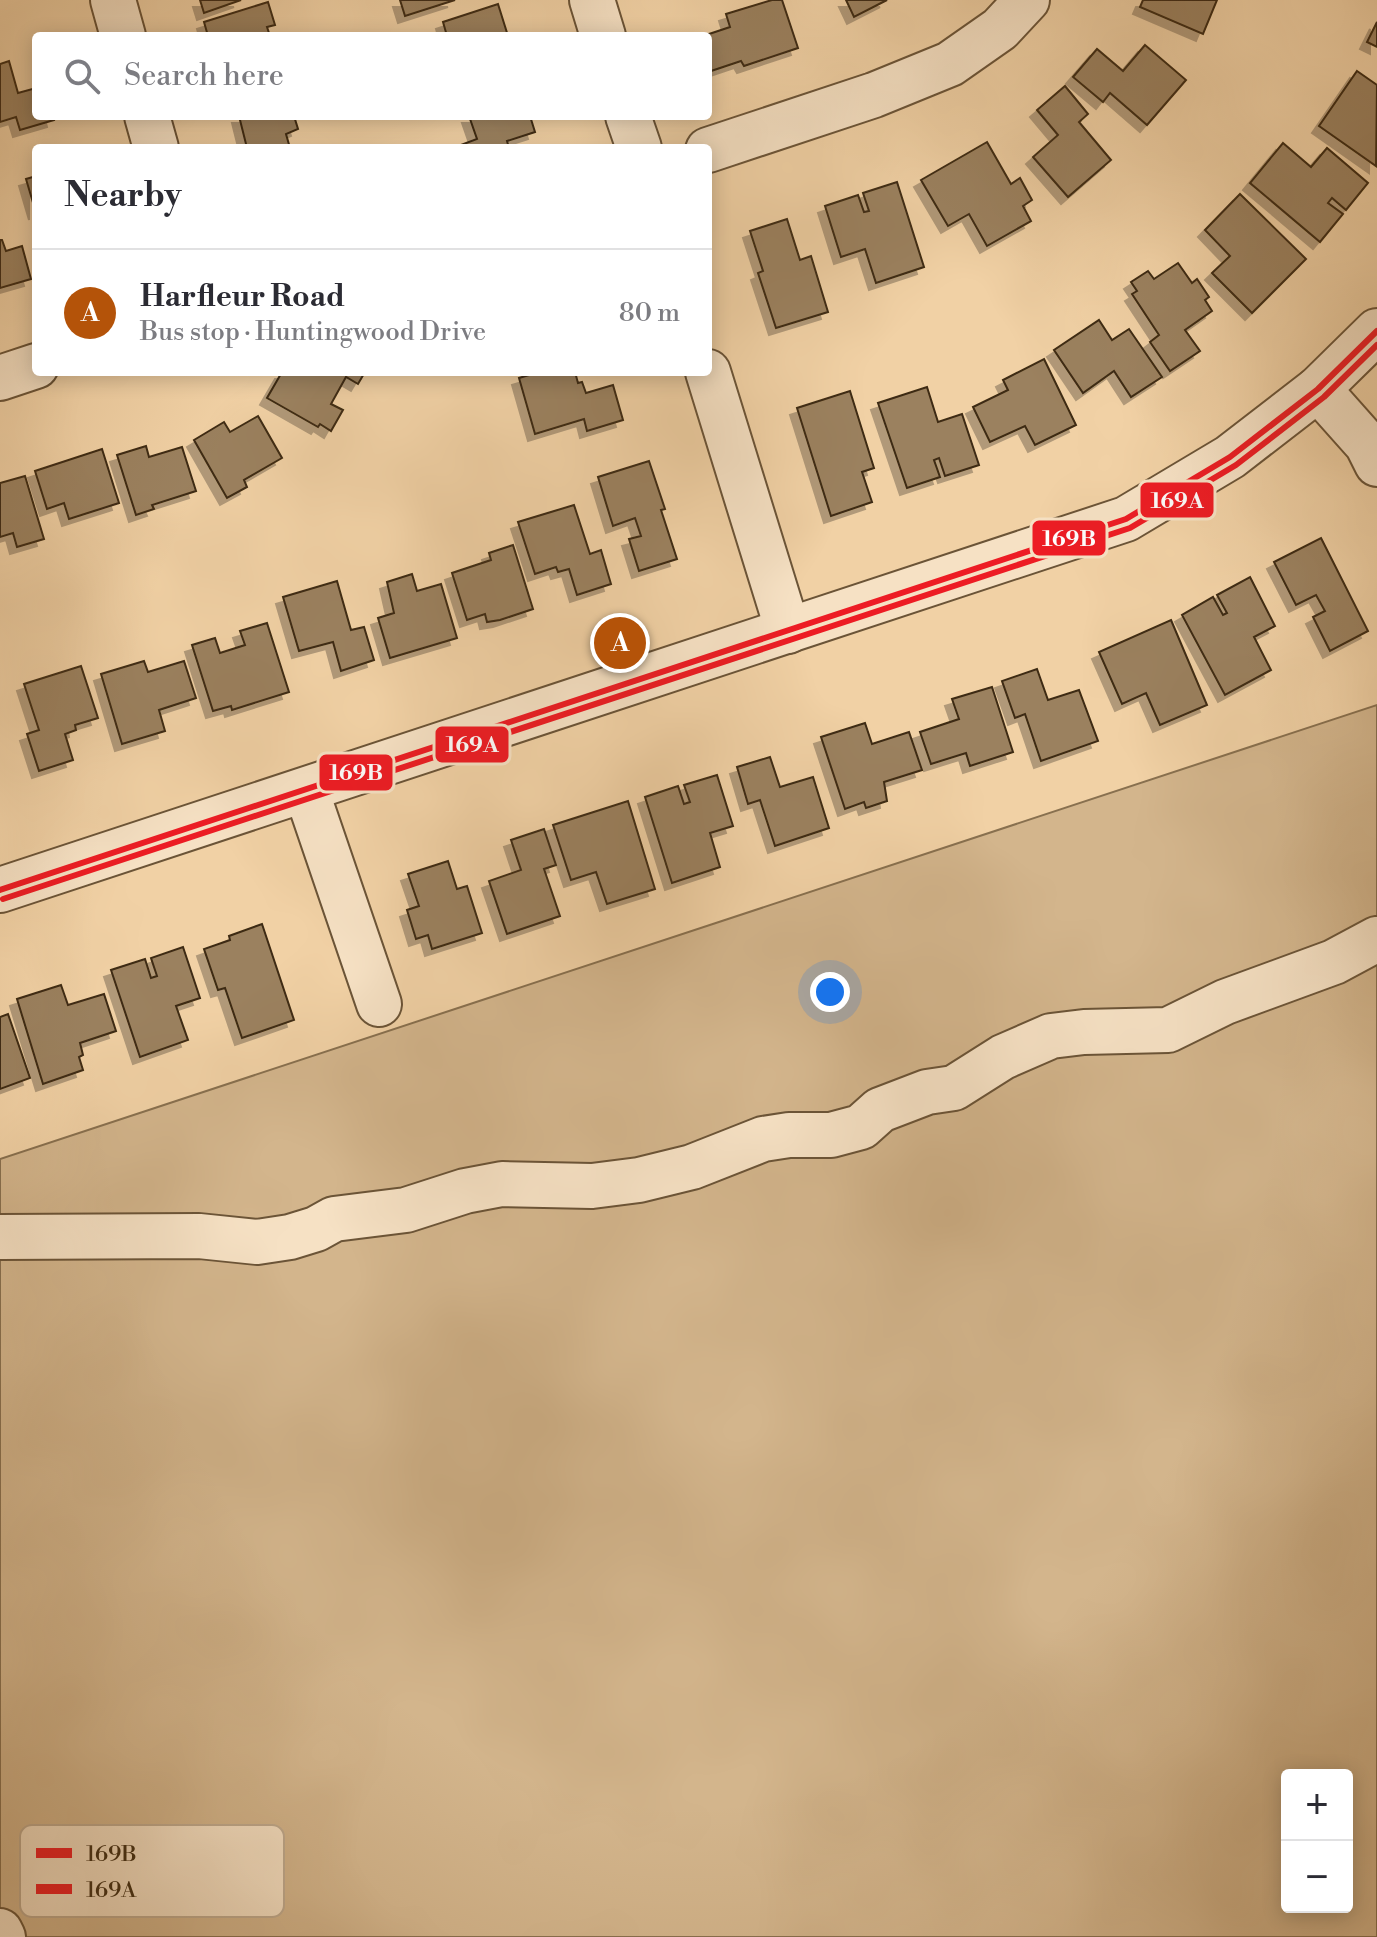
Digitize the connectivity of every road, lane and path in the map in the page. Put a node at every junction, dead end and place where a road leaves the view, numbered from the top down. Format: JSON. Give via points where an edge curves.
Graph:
{"nodes":[{"id":1,"x":113,"y":0,"type":"edge"},
{"id":2,"x":592,"y":0,"type":"edge"},
{"id":3,"x":1027,"y":0,"type":"edge"},
{"id":4,"x":122,"y":32,"type":"edge"},
{"id":5,"x":602,"y":32,"type":"edge"},
{"id":6,"x":148,"y":120,"type":"edge"},
{"id":7,"x":629,"y":120,"type":"edge"},
{"id":8,"x":155,"y":144,"type":"edge"},
{"id":9,"x":638,"y":144,"type":"edge"},
{"id":10,"x":712,"y":149,"type":"edge"},
{"id":11,"x":1377,"y":331,"type":"edge"},
{"id":12,"x":32,"y":367,"type":"edge"},
{"id":13,"x":709,"y":376,"type":"edge"},
{"id":14,"x":0,"y":378,"type":"edge"},
{"id":15,"x":1318,"y":389,"type":"junction"},
{"id":16,"x":1377,"y":464,"type":"edge"},
{"id":17,"x":788,"y":631,"type":"junction"},
{"id":18,"x":306,"y":790,"type":"junction"},
{"id":19,"x":0,"y":890,"type":"edge"},
{"id":20,"x":1377,"y":939,"type":"edge"},
{"id":21,"x":379,"y":1004,"type":"dead end"},
{"id":22,"x":0,"y":1237,"type":"edge"},
{"id":23,"x":0,"y":1931,"type":"edge"},
{"id":24,"x":3,"y":1937,"type":"edge"}],
"edges":[{"from":1,"to":4,"type":"street"},
{"from":2,"to":5,"type":"street"},
{"from":3,"to":10,"type":"street","via":[[1000,29],[950,64]]},
{"from":6,"to":8,"type":"street"},
{"from":7,"to":9,"type":"street"},
{"from":11,"to":15,"type":"street"},
{"from":12,"to":14,"type":"street"},
{"from":13,"to":17,"type":"street"},
{"from":15,"to":16,"type":"street","via":[[1367,444]]},
{"from":15,"to":17,"type":"street","via":[[1230,457],[1126,519]]},
{"from":17,"to":18,"type":"street"},
{"from":18,"to":19,"type":"street"},
{"from":18,"to":21,"type":"street"},
{"from":20,"to":22,"type":"street","via":[[1168,1030],[1051,1036],[1003,1057],[954,1088],[880,1110],[861,1127],[831,1135],[763,1139],[692,1167],[639,1180],[580,1186],[502,1184],[406,1210],[334,1219],[290,1237],[257,1242],[199,1236]]},
{"from":23,"to":24,"type":"street"}]}
